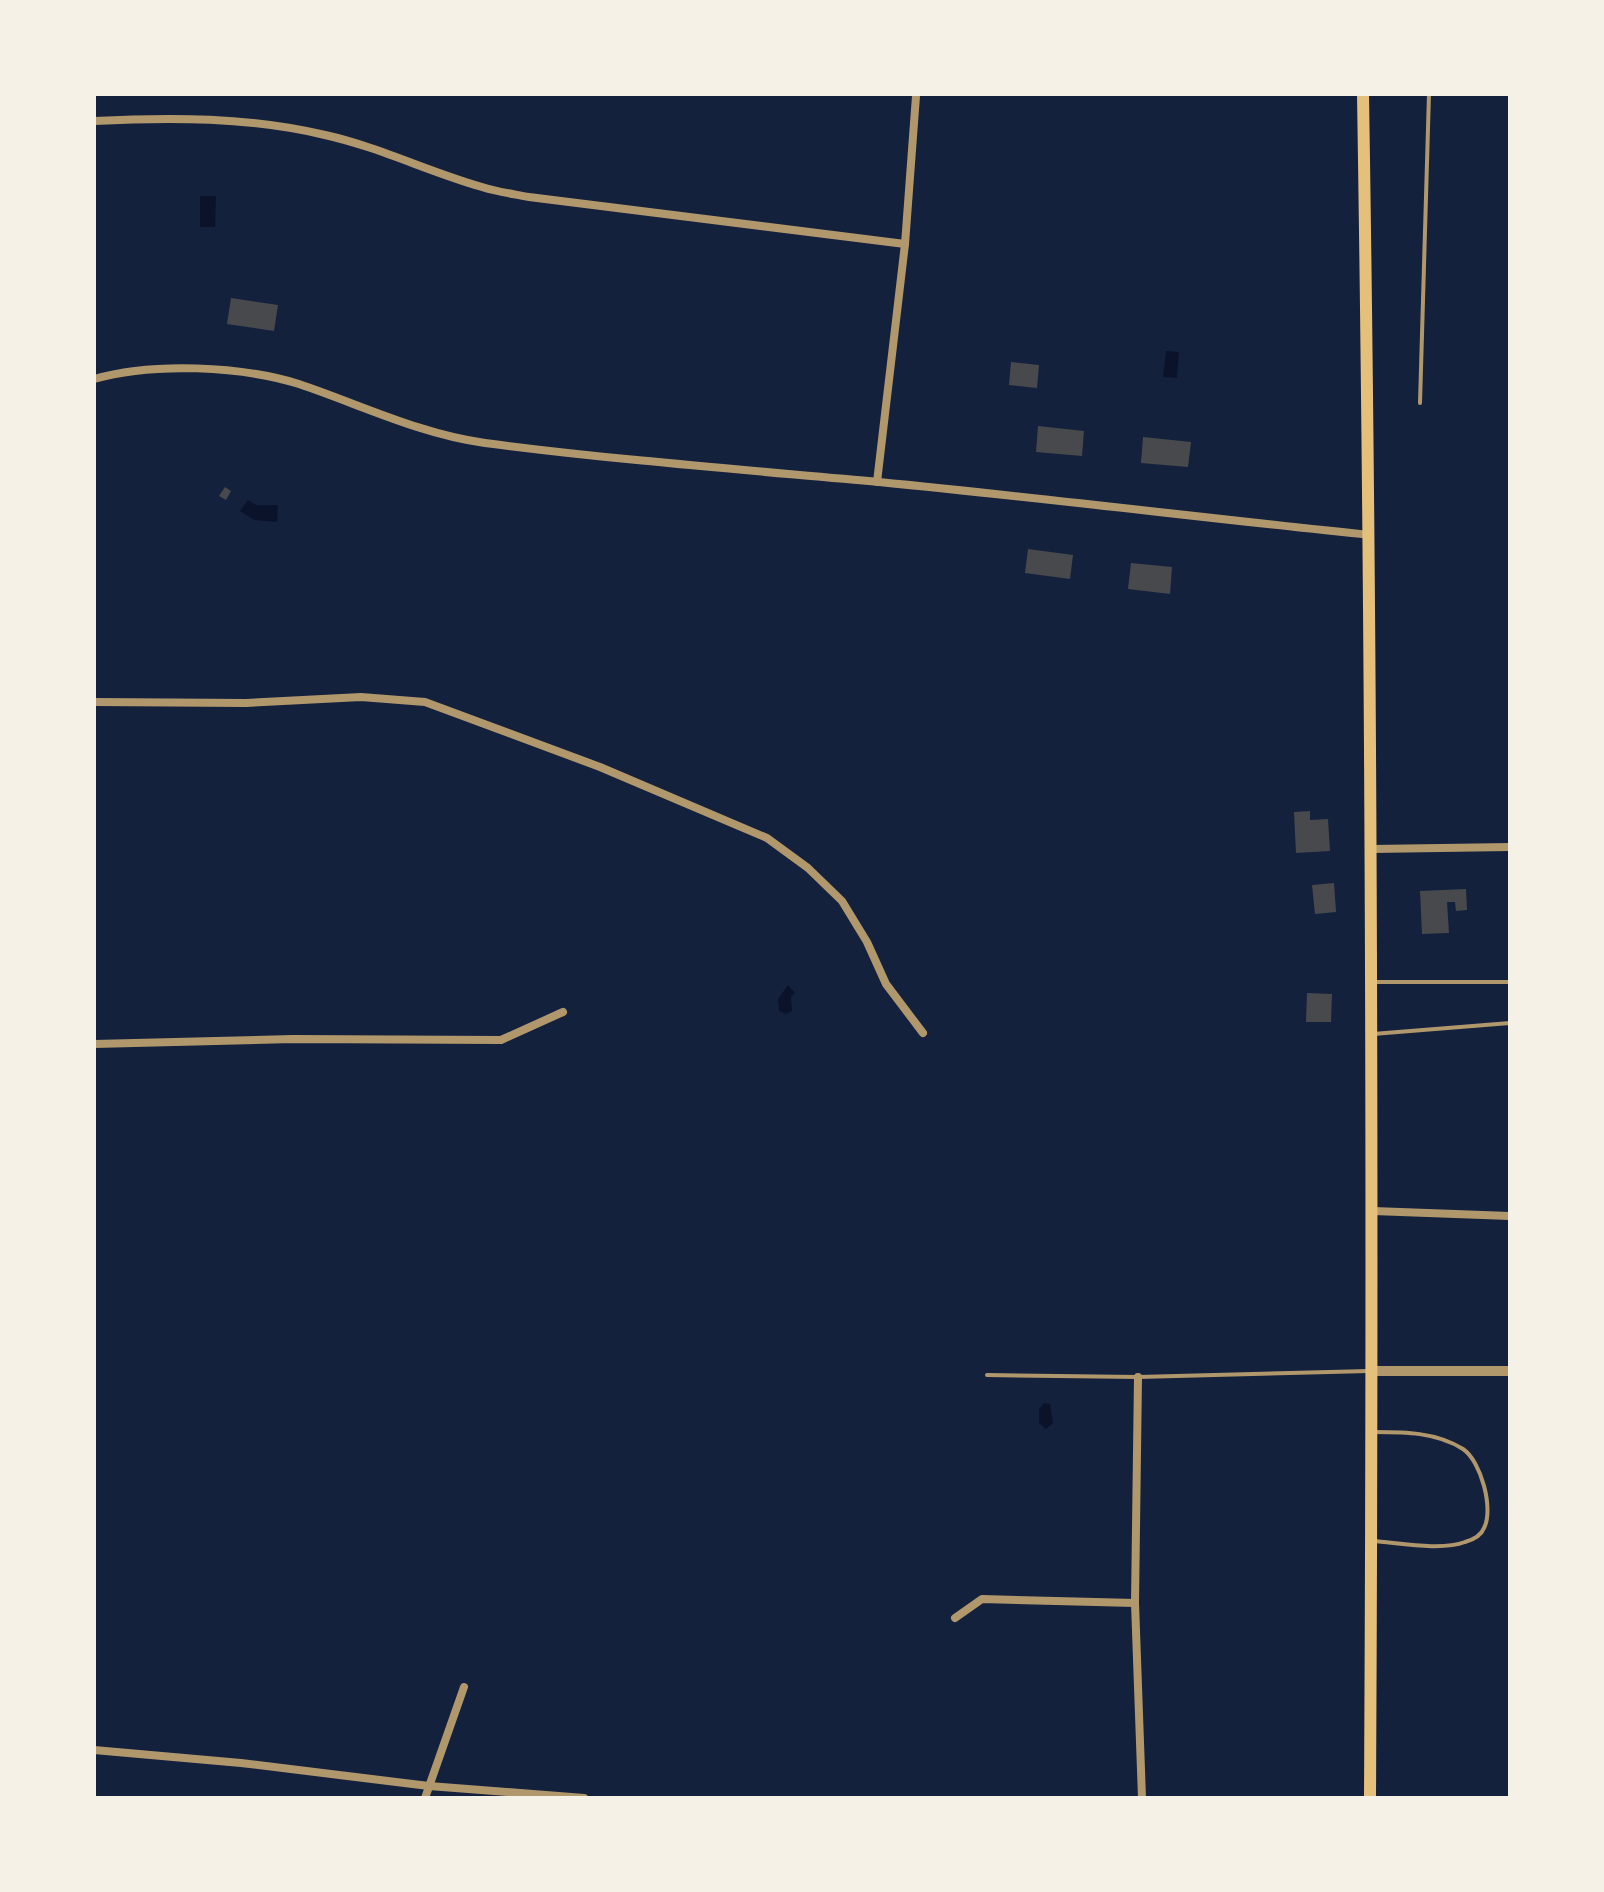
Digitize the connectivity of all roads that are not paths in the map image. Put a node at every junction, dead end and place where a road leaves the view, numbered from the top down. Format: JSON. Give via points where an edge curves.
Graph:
{"nodes":[{"id":1,"x":1363,"y":94,"type":"edge"},
{"id":2,"x":1429,"y":94,"type":"edge"},
{"id":3,"x":916,"y":96,"type":"dead end"},
{"id":4,"x":94,"y":121,"type":"edge"},
{"id":5,"x":905,"y":244,"type":"junction"},
{"id":6,"x":94,"y":379,"type":"edge"},
{"id":7,"x":1420,"y":403,"type":"dead end"},
{"id":8,"x":877,"y":482,"type":"junction"},
{"id":9,"x":1370,"y":535,"type":"junction"},
{"id":10,"x":94,"y":702,"type":"edge"},
{"id":11,"x":1510,"y":847,"type":"edge"},
{"id":12,"x":1371,"y":849,"type":"junction"},
{"id":13,"x":1371,"y":982,"type":"junction"},
{"id":14,"x":1510,"y":982,"type":"edge"},
{"id":15,"x":563,"y":1012,"type":"dead end"},
{"id":16,"x":1510,"y":1023,"type":"edge"},
{"id":17,"x":923,"y":1033,"type":"dead end"},
{"id":18,"x":1371,"y":1034,"type":"junction"},
{"id":19,"x":94,"y":1044,"type":"edge"},
{"id":20,"x":1373,"y":1211,"type":"junction"},
{"id":21,"x":1510,"y":1216,"type":"edge"},
{"id":22,"x":1372,"y":1371,"type":"junction"},
{"id":23,"x":1510,"y":1371,"type":"edge"},
{"id":24,"x":987,"y":1375,"type":"dead end"},
{"id":25,"x":1138,"y":1377,"type":"junction"},
{"id":26,"x":1371,"y":1432,"type":"junction"},
{"id":27,"x":1371,"y":1541,"type":"junction"},
{"id":28,"x":1135,"y":1603,"type":"junction"},
{"id":29,"x":955,"y":1618,"type":"dead end"},
{"id":30,"x":464,"y":1687,"type":"dead end"},
{"id":31,"x":94,"y":1750,"type":"edge"},
{"id":32,"x":429,"y":1786,"type":"junction"},
{"id":33,"x":425,"y":1798,"type":"edge"},
{"id":34,"x":584,"y":1798,"type":"edge"},
{"id":35,"x":1142,"y":1798,"type":"edge"},
{"id":36,"x":1370,"y":1798,"type":"edge"}],
"edges":[{"from":1,"to":9,"type":"main road"},
{"from":2,"to":7,"type":"lane"},
{"from":3,"to":5,"type":"street"},
{"from":4,"to":5,"type":"street","via":[[261,124],[324,134],[481,187],[529,197]]},
{"from":5,"to":8,"type":"street"},
{"from":6,"to":8,"type":"street","via":[[130,371],[248,372],[434,433],[481,442],[728,471]]},
{"from":8,"to":9,"type":"street"},
{"from":9,"to":12,"type":"main road"},
{"from":10,"to":17,"type":"street","via":[[361,697],[425,702],[600,767],[767,838],[808,868],[842,901],[886,984]]},
{"from":11,"to":12,"type":"street"},
{"from":12,"to":13,"type":"main road"},
{"from":13,"to":14,"type":"lane"},
{"from":13,"to":18,"type":"main road"},
{"from":15,"to":19,"type":"street","via":[[501,1040]]},
{"from":16,"to":18,"type":"lane"},
{"from":18,"to":20,"type":"main road"},
{"from":20,"to":21,"type":"street"},
{"from":20,"to":22,"type":"main road"},
{"from":22,"to":23,"type":"street"},
{"from":22,"to":25,"type":"lane"},
{"from":22,"to":26,"type":"main road"},
{"from":24,"to":25,"type":"lane"},
{"from":25,"to":28,"type":"street"},
{"from":26,"to":27,"type":"main road"},
{"from":26,"to":27,"type":"lane","via":[[1432,1436],[1465,1451],[1484,1484],[1487,1516],[1475,1538],[1451,1546]]},
{"from":27,"to":36,"type":"main road"},
{"from":28,"to":29,"type":"street","via":[[982,1599]]},
{"from":28,"to":35,"type":"street"},
{"from":30,"to":32,"type":"street"},
{"from":31,"to":32,"type":"street"},
{"from":32,"to":33,"type":"street"},
{"from":32,"to":34,"type":"street"}]}
